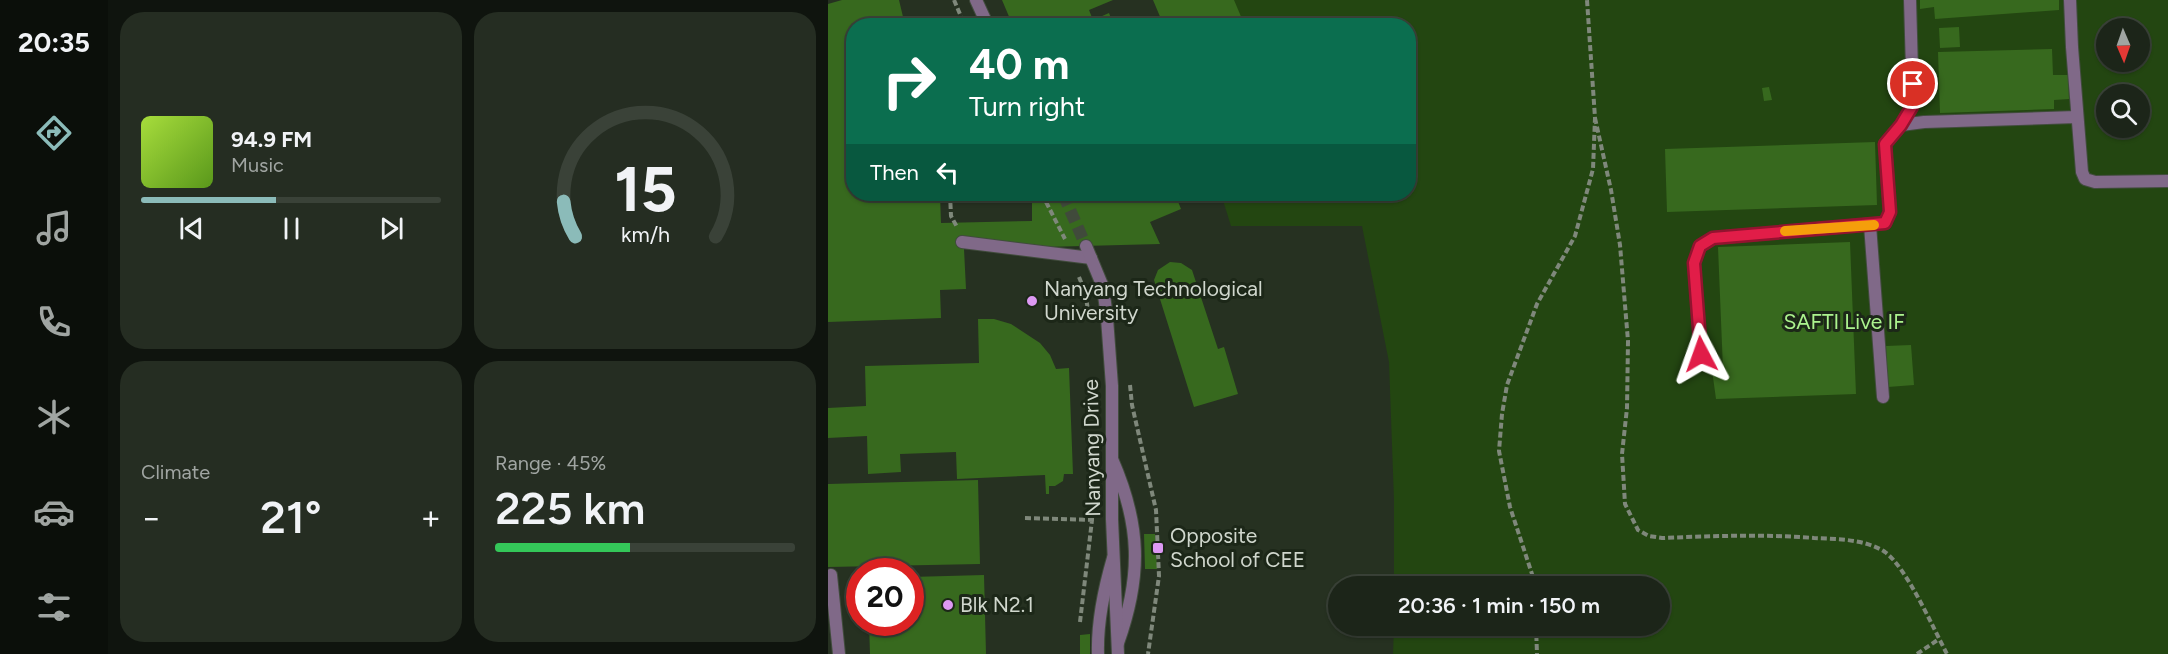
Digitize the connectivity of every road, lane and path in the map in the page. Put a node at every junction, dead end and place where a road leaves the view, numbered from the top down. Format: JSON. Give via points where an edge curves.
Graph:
{"nodes":[{"id":1,"x":954,"y":0,"type":"edge"},
{"id":2,"x":976,"y":0,"type":"edge"},
{"id":3,"x":1587,"y":0,"type":"edge"},
{"id":4,"x":1910,"y":0,"type":"edge"},
{"id":5,"x":2070,"y":0,"type":"edge"},
{"id":6,"x":962,"y":18,"type":"edge"},
{"id":7,"x":984,"y":18,"type":"edge"},
{"id":8,"x":2076,"y":117,"type":"junction"},
{"id":9,"x":1595,"y":118,"type":"junction"},
{"id":10,"x":1901,"y":125,"type":"junction"},
{"id":11,"x":2168,"y":181,"type":"edge"},
{"id":12,"x":1047,"y":201,"type":"edge"},
{"id":13,"x":1870,"y":225,"type":"junction"},
{"id":14,"x":962,"y":242,"type":"dead end"},
{"id":15,"x":1072,"y":255,"type":"junction"},
{"id":16,"x":1090,"y":323,"type":"dead end"},
{"id":17,"x":1701,"y":354,"type":"dead end"},
{"id":18,"x":1129,"y":382,"type":"dead end"},
{"id":19,"x":1882,"y":397,"type":"dead end"},
{"id":20,"x":1094,"y":430,"type":"dead end"},
{"id":21,"x":1112,"y":459,"type":"junction"},
{"id":22,"x":1025,"y":518,"type":"dead end"},
{"id":23,"x":1092,"y":520,"type":"junction"},
{"id":24,"x":1114,"y":552,"type":"junction"},
{"id":25,"x":831,"y":575,"type":"dead end"},
{"id":26,"x":1532,"y":576,"type":"edge"},
{"id":27,"x":1080,"y":622,"type":"dead end"},
{"id":28,"x":1537,"y":636,"type":"edge"},
{"id":29,"x":1939,"y":639,"type":"junction"},
{"id":30,"x":1118,"y":649,"type":"edge"},
{"id":31,"x":839,"y":654,"type":"edge"},
{"id":32,"x":1098,"y":654,"type":"edge"},
{"id":33,"x":1148,"y":654,"type":"edge"},
{"id":34,"x":1538,"y":654,"type":"edge"},
{"id":35,"x":1917,"y":654,"type":"edge"},
{"id":36,"x":1947,"y":654,"type":"edge"}],
"edges":[{"from":1,"to":6,"type":"path"},
{"from":2,"to":7,"type":"street"},
{"from":3,"to":9,"type":"path"},
{"from":4,"to":10,"type":"street","via":[[1913,105]]},
{"from":5,"to":8,"type":"street"},
{"from":8,"to":10,"type":"street"},
{"from":8,"to":11,"type":"street","via":[[2085,179]]},
{"from":9,"to":26,"type":"path","via":[[1593,169],[1575,236],[1537,304],[1507,385],[1502,414],[1499,451],[1510,507]]},
{"from":9,"to":29,"type":"path","via":[[1620,245],[1628,341],[1622,454],[1625,504],[1638,530],[1662,538],[1754,534],[1867,543],[1886,552],[1902,570]]},
{"from":10,"to":13,"type":"street","via":[[1885,144],[1890,212],[1885,223]]},
{"from":12,"to":15,"type":"path"},
{"from":13,"to":17,"type":"street","via":[[1713,238],[1700,246],[1694,263]]},
{"from":13,"to":19,"type":"street"},
{"from":14,"to":15,"type":"street"},
{"from":15,"to":16,"type":"path"},
{"from":15,"to":21,"type":"street","name":"Nanyang Drive","via":[[1088,252],[1103,287],[1112,386]]},
{"from":18,"to":33,"type":"path","via":[[1156,510],[1159,576]]},
{"from":20,"to":23,"type":"path"},
{"from":21,"to":24,"type":"street","name":"Nanyang Drive"},
{"from":21,"to":30,"type":"street","via":[[1129,504],[1135,540],[1136,572],[1130,611]]},
{"from":22,"to":23,"type":"path"},
{"from":23,"to":27,"type":"path"},
{"from":24,"to":30,"type":"street","name":"Nanyang Drive"},
{"from":24,"to":32,"type":"street","via":[[1106,580]]},
{"from":25,"to":31,"type":"street"},
{"from":28,"to":34,"type":"path"},
{"from":29,"to":35,"type":"path"},
{"from":29,"to":36,"type":"path"}]}
